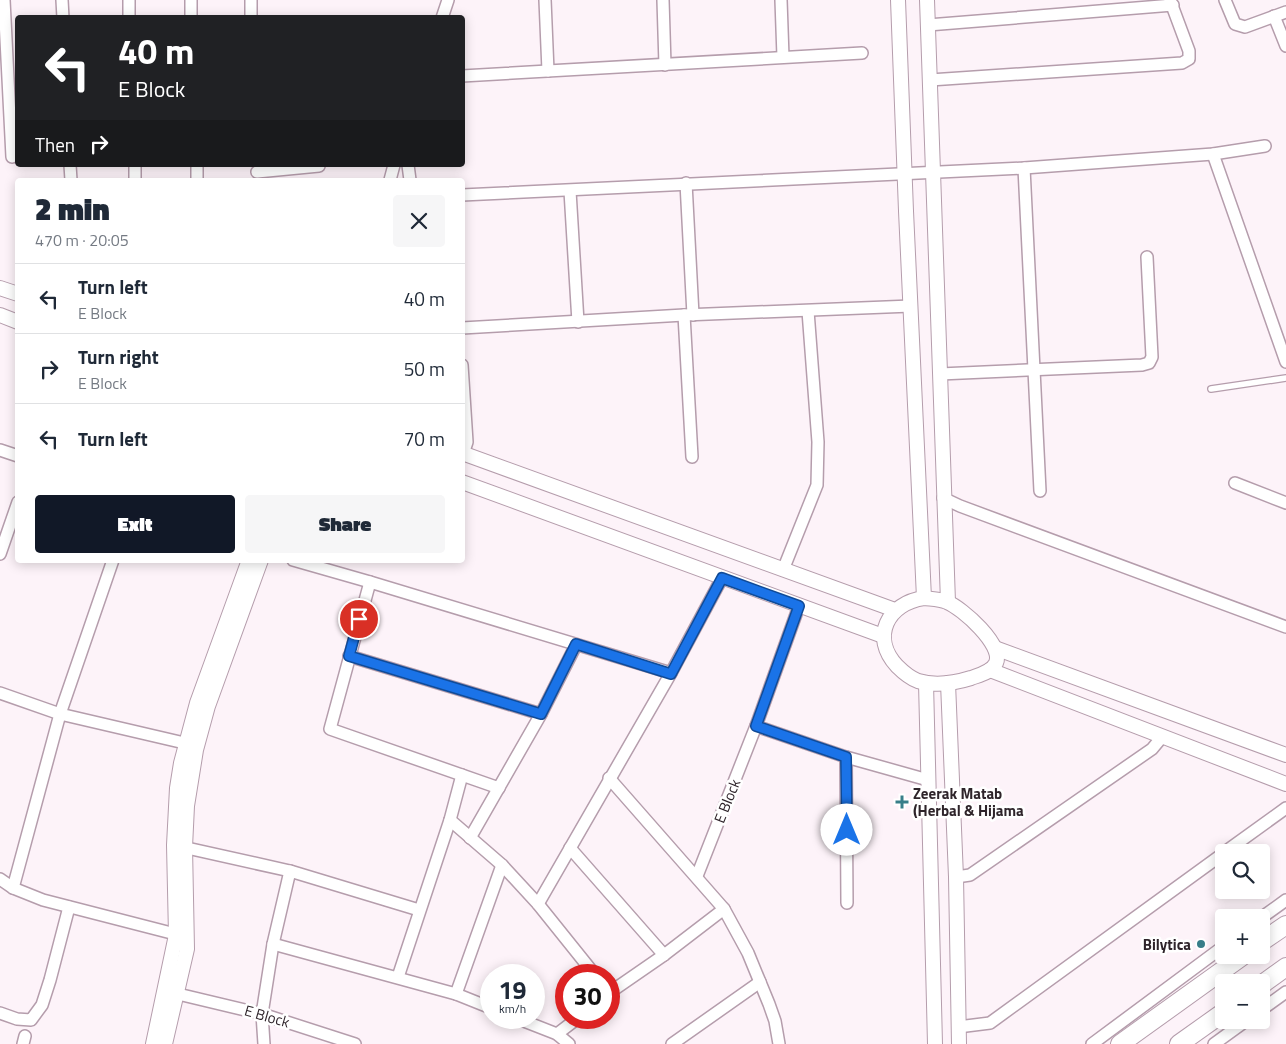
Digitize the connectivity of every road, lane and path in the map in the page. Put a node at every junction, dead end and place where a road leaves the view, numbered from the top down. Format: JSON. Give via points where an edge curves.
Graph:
{"nodes":[{"id":1,"x":4,"y":0,"type":"edge"},
{"id":2,"x":62,"y":0,"type":"edge"},
{"id":3,"x":129,"y":0,"type":"edge"},
{"id":4,"x":190,"y":0,"type":"edge"},
{"id":5,"x":251,"y":0,"type":"edge"},
{"id":6,"x":448,"y":0,"type":"edge"},
{"id":7,"x":545,"y":0,"type":"edge"},
{"id":8,"x":663,"y":0,"type":"edge"},
{"id":9,"x":781,"y":0,"type":"edge"},
{"id":10,"x":898,"y":0,"type":"edge"},
{"id":11,"x":927,"y":0,"type":"edge"},
{"id":12,"x":1225,"y":0,"type":"edge"},
{"id":13,"x":1172,"y":3,"type":"edge"},
{"id":14,"x":1286,"y":12,"type":"edge"},
{"id":15,"x":63,"y":15,"type":"edge"},
{"id":16,"x":129,"y":15,"type":"edge"},
{"id":17,"x":191,"y":15,"type":"edge"},
{"id":18,"x":251,"y":15,"type":"edge"},
{"id":19,"x":443,"y":15,"type":"edge"},
{"id":20,"x":1274,"y":16,"type":"junction"},
{"id":21,"x":928,"y":25,"type":"junction"},
{"id":22,"x":1286,"y":46,"type":"edge"},
{"id":23,"x":862,"y":52,"type":"dead end"},
{"id":24,"x":783,"y":57,"type":"junction"},
{"id":25,"x":665,"y":65,"type":"junction"},
{"id":26,"x":548,"y":71,"type":"junction"},
{"id":27,"x":465,"y":76,"type":"edge"},
{"id":28,"x":930,"y":80,"type":"junction"},
{"id":29,"x":1265,"y":146,"type":"dead end"},
{"id":30,"x":1213,"y":154,"type":"junction"},
{"id":31,"x":12,"y":156,"type":"dead end"},
{"id":32,"x":309,"y":167,"type":"edge"},
{"id":33,"x":1024,"y":168,"type":"junction"},
{"id":34,"x":257,"y":172,"type":"edge"},
{"id":35,"x":932,"y":173,"type":"junction"},
{"id":36,"x":904,"y":175,"type":"junction"},
{"id":37,"x":686,"y":183,"type":"junction"},
{"id":38,"x":570,"y":191,"type":"junction"},
{"id":39,"x":465,"y":195,"type":"edge"},
{"id":40,"x":1147,"y":257,"type":"dead end"},
{"id":41,"x":0,"y":288,"type":"edge"},
{"id":42,"x":15,"y":293,"type":"edge"},
{"id":43,"x":911,"y":306,"type":"junction"},
{"id":44,"x":808,"y":311,"type":"junction"},
{"id":45,"x":0,"y":315,"type":"edge"},
{"id":46,"x":688,"y":315,"type":"junction"},
{"id":47,"x":15,"y":321,"type":"edge"},
{"id":48,"x":578,"y":322,"type":"junction"},
{"id":49,"x":465,"y":328,"type":"edge"},
{"id":50,"x":1286,"y":362,"type":"edge"},
{"id":51,"x":1034,"y":370,"type":"junction"},
{"id":52,"x":940,"y":374,"type":"junction"},
{"id":53,"x":1286,"y":378,"type":"edge"},
{"id":54,"x":1211,"y":389,"type":"dead end"},
{"id":55,"x":465,"y":411,"type":"edge"},
{"id":56,"x":465,"y":448,"type":"edge"},
{"id":57,"x":0,"y":450,"type":"edge"},
{"id":58,"x":465,"y":454,"type":"edge"},
{"id":59,"x":15,"y":455,"type":"edge"},
{"id":60,"x":692,"y":457,"type":"dead end"},
{"id":61,"x":465,"y":483,"type":"edge"},
{"id":62,"x":1235,"y":483,"type":"dead end"},
{"id":63,"x":1040,"y":491,"type":"dead end"},
{"id":64,"x":943,"y":498,"type":"junction"},
{"id":65,"x":1286,"y":503,"type":"edge"},
{"id":66,"x":15,"y":511,"type":"edge"},
{"id":67,"x":0,"y":554,"type":"edge"},
{"id":68,"x":111,"y":563,"type":"edge"},
{"id":69,"x":249,"y":563,"type":"edge"},
{"id":70,"x":260,"y":563,"type":"edge"},
{"id":71,"x":304,"y":563,"type":"edge"},
{"id":72,"x":783,"y":570,"type":"junction"},
{"id":73,"x":722,"y":578,"type":"junction"},
{"id":74,"x":370,"y":582,"type":"junction"},
{"id":75,"x":924,"y":598,"type":"junction"},
{"id":76,"x":948,"y":602,"type":"junction"},
{"id":77,"x":799,"y":606,"type":"junction"},
{"id":78,"x":895,"y":610,"type":"junction"},
{"id":79,"x":1286,"y":627,"type":"edge"},
{"id":80,"x":883,"y":636,"type":"junction"},
{"id":81,"x":576,"y":644,"type":"junction"},
{"id":82,"x":995,"y":648,"type":"junction"},
{"id":83,"x":349,"y":656,"type":"junction"},
{"id":84,"x":990,"y":670,"type":"junction"},
{"id":85,"x":671,"y":674,"type":"junction"},
{"id":86,"x":926,"y":683,"type":"junction"},
{"id":87,"x":948,"y":683,"type":"junction"},
{"id":88,"x":0,"y":693,"type":"edge"},
{"id":89,"x":60,"y":714,"type":"junction"},
{"id":90,"x":541,"y":714,"type":"junction"},
{"id":91,"x":756,"y":726,"type":"junction"},
{"id":92,"x":1162,"y":736,"type":"junction"},
{"id":93,"x":191,"y":744,"type":"junction"},
{"id":94,"x":1286,"y":755,"type":"edge"},
{"id":95,"x":846,"y":757,"type":"junction"},
{"id":96,"x":462,"y":775,"type":"junction"},
{"id":97,"x":609,"y":778,"type":"junction"},
{"id":98,"x":928,"y":780,"type":"junction"},
{"id":99,"x":1286,"y":784,"type":"edge"},
{"id":100,"x":499,"y":788,"type":"junction"},
{"id":101,"x":1286,"y":808,"type":"edge"},
{"id":102,"x":450,"y":820,"type":"junction"},
{"id":103,"x":470,"y":838,"type":"junction"},
{"id":104,"x":1236,"y":844,"type":"edge"},
{"id":105,"x":180,"y":846,"type":"junction"},
{"id":106,"x":570,"y":848,"type":"junction"},
{"id":107,"x":1215,"y":860,"type":"edge"},
{"id":108,"x":502,"y":865,"type":"junction"},
{"id":109,"x":290,"y":871,"type":"junction"},
{"id":110,"x":697,"y":876,"type":"junction"},
{"id":111,"x":956,"y":877,"type":"junction"},
{"id":112,"x":0,"y":880,"type":"edge"},
{"id":113,"x":13,"y":888,"type":"junction"},
{"id":114,"x":1286,"y":900,"type":"edge"},
{"id":115,"x":847,"y":903,"type":"dead end"},
{"id":116,"x":538,"y":904,"type":"junction"},
{"id":117,"x":70,"y":907,"type":"junction"},
{"id":118,"x":724,"y":909,"type":"junction"},
{"id":119,"x":420,"y":910,"type":"junction"},
{"id":120,"x":1270,"y":912,"type":"edge"},
{"id":121,"x":1286,"y":925,"type":"edge"},
{"id":122,"x":182,"y":936,"type":"junction"},
{"id":123,"x":1270,"y":936,"type":"edge"},
{"id":124,"x":273,"y":944,"type":"junction"},
{"id":125,"x":1215,"y":953,"type":"edge"},
{"id":126,"x":664,"y":955,"type":"junction"},
{"id":127,"x":586,"y":964,"type":"edge"},
{"id":128,"x":1231,"y":964,"type":"edge"},
{"id":129,"x":1286,"y":967,"type":"edge"},
{"id":130,"x":398,"y":977,"type":"junction"},
{"id":131,"x":1270,"y":979,"type":"edge"},
{"id":132,"x":760,"y":982,"type":"junction"},
{"id":133,"x":620,"y":985,"type":"edge"},
{"id":134,"x":1286,"y":992,"type":"edge"},
{"id":135,"x":178,"y":994,"type":"junction"},
{"id":136,"x":456,"y":994,"type":"junction"},
{"id":137,"x":480,"y":1004,"type":"edge"},
{"id":138,"x":1270,"y":1004,"type":"edge"},
{"id":139,"x":0,"y":1013,"type":"edge"},
{"id":140,"x":262,"y":1014,"type":"junction"},
{"id":141,"x":1215,"y":1018,"type":"edge"},
{"id":142,"x":958,"y":1027,"type":"junction"},
{"id":143,"x":544,"y":1029,"type":"edge"},
{"id":144,"x":564,"y":1029,"type":"edge"},
{"id":145,"x":1235,"y":1029,"type":"edge"},
{"id":146,"x":557,"y":1034,"type":"junction"},
{"id":147,"x":153,"y":1044,"type":"edge"},
{"id":148,"x":165,"y":1044,"type":"edge"},
{"id":149,"x":264,"y":1044,"type":"edge"},
{"id":150,"x":355,"y":1044,"type":"edge"},
{"id":151,"x":569,"y":1044,"type":"edge"},
{"id":152,"x":672,"y":1044,"type":"edge"},
{"id":153,"x":779,"y":1044,"type":"edge"},
{"id":154,"x":935,"y":1044,"type":"edge"},
{"id":155,"x":959,"y":1044,"type":"edge"},
{"id":156,"x":1092,"y":1044,"type":"edge"},
{"id":157,"x":1120,"y":1044,"type":"edge"},
{"id":158,"x":1179,"y":1044,"type":"edge"},
{"id":159,"x":1214,"y":1044,"type":"edge"}],
"edges":[{"from":1,"to":31,"type":"street"},
{"from":2,"to":15,"type":"street"},
{"from":3,"to":16,"type":"street"},
{"from":4,"to":17,"type":"street"},
{"from":5,"to":18,"type":"street"},
{"from":6,"to":19,"type":"street"},
{"from":7,"to":26,"type":"street"},
{"from":8,"to":25,"type":"street"},
{"from":9,"to":24,"type":"street"},
{"from":10,"to":36,"type":"street"},
{"from":11,"to":21,"type":"street"},
{"from":12,"to":20,"type":"street","via":[[1235,24],[1245,28]]},
{"from":13,"to":21,"type":"street"},
{"from":13,"to":28,"type":"street","via":[[1190,51],[1188,59],[1182,63]]},
{"from":14,"to":20,"type":"street"},
{"from":20,"to":22,"type":"street"},
{"from":21,"to":28,"type":"street"},
{"from":23,"to":24,"type":"street"},
{"from":24,"to":25,"type":"street"},
{"from":25,"to":26,"type":"street"},
{"from":26,"to":27,"type":"street"},
{"from":28,"to":35,"type":"street"},
{"from":29,"to":30,"type":"street"},
{"from":30,"to":33,"type":"street"},
{"from":30,"to":50,"type":"street"},
{"from":32,"to":34,"type":"street"},
{"from":33,"to":35,"type":"street"},
{"from":33,"to":51,"type":"street"},
{"from":35,"to":36,"type":"street"},
{"from":35,"to":52,"type":"street"},
{"from":36,"to":37,"type":"street"},
{"from":36,"to":43,"type":"street"},
{"from":37,"to":38,"type":"street"},
{"from":37,"to":46,"type":"street"},
{"from":38,"to":39,"type":"street"},
{"from":38,"to":48,"type":"street"},
{"from":40,"to":51,"type":"street","via":[[1152,357],[1149,363]]},
{"from":41,"to":42,"type":"street"},
{"from":43,"to":44,"type":"street"},
{"from":43,"to":75,"type":"street"},
{"from":44,"to":46,"type":"street"},
{"from":44,"to":72,"type":"street","via":[[818,442],[817,485]]},
{"from":45,"to":47,"type":"street"},
{"from":46,"to":48,"type":"street"},
{"from":46,"to":60,"type":"street"},
{"from":48,"to":49,"type":"street"},
{"from":51,"to":52,"type":"street"},
{"from":51,"to":63,"type":"street"},
{"from":52,"to":64,"type":"street"},
{"from":53,"to":54,"type":"lane"},
{"from":55,"to":56,"type":"street"},
{"from":57,"to":59,"type":"street"},
{"from":58,"to":72,"type":"street"},
{"from":61,"to":73,"type":"street"},
{"from":62,"to":65,"type":"street"},
{"from":64,"to":76,"type":"street"},
{"from":64,"to":79,"type":"street"},
{"from":66,"to":67,"type":"street"},
{"from":68,"to":89,"type":"street"},
{"from":69,"to":93,"type":"street","via":[[197,703]]},
{"from":70,"to":93,"type":"street"},
{"from":71,"to":74,"type":"street"},
{"from":72,"to":78,"type":"street"},
{"from":73,"to":77,"type":"street"},
{"from":73,"to":85,"type":"street"},
{"from":74,"to":81,"type":"street"},
{"from":74,"to":83,"type":"street"},
{"from":75,"to":76,"type":"street"},
{"from":75,"to":78,"type":"street","via":[[907,602]]},
{"from":76,"to":82,"type":"street","via":[[974,621]]},
{"from":77,"to":80,"type":"street"},
{"from":77,"to":91,"type":"street","name":"E Block"},
{"from":78,"to":80,"type":"street"},
{"from":80,"to":86,"type":"street","via":[[895,664],[913,679]]},
{"from":81,"to":85,"type":"street"},
{"from":81,"to":90,"type":"street"},
{"from":82,"to":84,"type":"street","via":[[997,660]]},
{"from":82,"to":94,"type":"street"},
{"from":83,"to":90,"type":"street"},
{"from":83,"to":96,"type":"street","via":[[330,729]]},
{"from":84,"to":87,"type":"street"},
{"from":84,"to":92,"type":"street"},
{"from":85,"to":97,"type":"street"},
{"from":86,"to":87,"type":"street"},
{"from":86,"to":98,"type":"street"},
{"from":87,"to":111,"type":"street"},
{"from":88,"to":89,"type":"street"},
{"from":89,"to":93,"type":"street"},
{"from":89,"to":113,"type":"street"},
{"from":90,"to":100,"type":"street"},
{"from":91,"to":95,"type":"street"},
{"from":91,"to":110,"type":"street","name":"E Block"},
{"from":92,"to":99,"type":"street"},
{"from":92,"to":111,"type":"street","via":[[1152,748],[970,875]]},
{"from":93,"to":105,"type":"street","via":[[177,788]]},
{"from":95,"to":98,"type":"street"},
{"from":95,"to":115,"type":"street"},
{"from":96,"to":100,"type":"street"},
{"from":96,"to":102,"type":"street"},
{"from":97,"to":106,"type":"street"},
{"from":97,"to":110,"type":"street"},
{"from":98,"to":154,"type":"street"},
{"from":100,"to":103,"type":"street"},
{"from":101,"to":104,"type":"street"},
{"from":102,"to":103,"type":"street"},
{"from":102,"to":119,"type":"street"},
{"from":103,"to":108,"type":"street"},
{"from":105,"to":109,"type":"street"},
{"from":105,"to":122,"type":"street"},
{"from":106,"to":116,"type":"street"},
{"from":106,"to":126,"type":"street"},
{"from":107,"to":142,"type":"street","via":[[990,1023]]},
{"from":108,"to":116,"type":"street"},
{"from":108,"to":136,"type":"street"},
{"from":109,"to":119,"type":"street"},
{"from":109,"to":124,"type":"street"},
{"from":110,"to":118,"type":"street"},
{"from":111,"to":142,"type":"street"},
{"from":112,"to":113,"type":"street"},
{"from":113,"to":117,"type":"street"},
{"from":114,"to":120,"type":"street"},
{"from":116,"to":127,"type":"street"},
{"from":117,"to":122,"type":"street"},
{"from":117,"to":139,"type":"street","via":[[42,1005],[30,1020]]},
{"from":118,"to":126,"type":"street"},
{"from":118,"to":132,"type":"street"},
{"from":119,"to":130,"type":"street"},
{"from":121,"to":123,"type":"main road"},
{"from":122,"to":135,"type":"street","via":[[187,949]]},
{"from":122,"to":147,"type":"street"},
{"from":124,"to":130,"type":"street"},
{"from":124,"to":140,"type":"street"},
{"from":125,"to":156,"type":"street"},
{"from":126,"to":133,"type":"street"},
{"from":128,"to":157,"type":"main road"},
{"from":129,"to":131,"type":"main road"},
{"from":130,"to":136,"type":"street"},
{"from":132,"to":152,"type":"street"},
{"from":132,"to":153,"type":"street","via":[[775,1021]]},
{"from":134,"to":138,"type":"street"},
{"from":135,"to":140,"type":"street","name":"E Block"},
{"from":135,"to":148,"type":"street"},
{"from":136,"to":137,"type":"street"},
{"from":140,"to":149,"type":"street"},
{"from":140,"to":150,"type":"street","name":"E Block"},
{"from":141,"to":158,"type":"main road"},
{"from":142,"to":155,"type":"street"},
{"from":143,"to":146,"type":"street"},
{"from":144,"to":146,"type":"street"},
{"from":145,"to":159,"type":"street"},
{"from":146,"to":151,"type":"street"}]}
